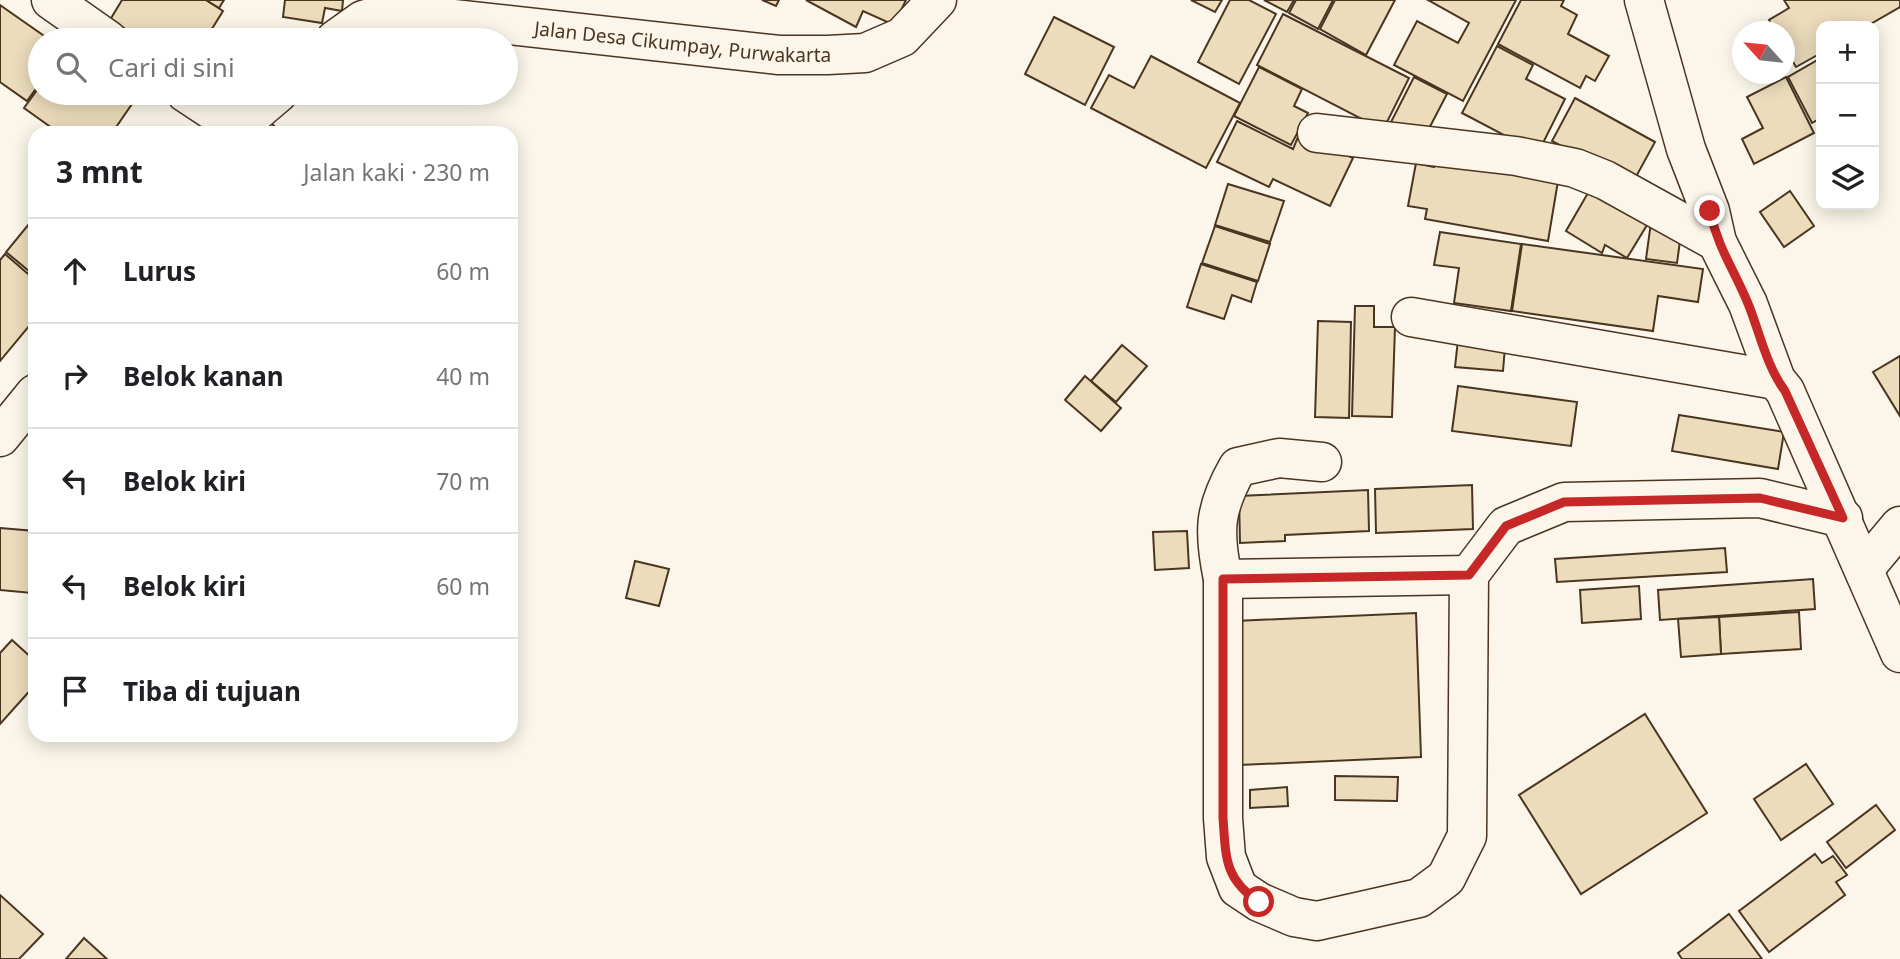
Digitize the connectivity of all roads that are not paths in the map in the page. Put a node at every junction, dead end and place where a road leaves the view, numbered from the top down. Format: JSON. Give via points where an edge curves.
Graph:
{"nodes":[{"id":1,"x":51,"y":0,"type":"edge"},
{"id":2,"x":937,"y":0,"type":"edge"},
{"id":3,"x":1647,"y":2,"type":"edge"},
{"id":4,"x":91,"y":28,"type":"edge"},
{"id":5,"x":352,"y":28,"type":"edge"},
{"id":6,"x":202,"y":105,"type":"edge"},
{"id":7,"x":264,"y":105,"type":"edge"},
{"id":8,"x":229,"y":126,"type":"edge"},
{"id":9,"x":239,"y":126,"type":"edge"},
{"id":10,"x":1317,"y":133,"type":"dead end"},
{"id":11,"x":1717,"y":242,"type":"junction"},
{"id":12,"x":1411,"y":317,"type":"dead end"},
{"id":13,"x":1776,"y":380,"type":"junction"},
{"id":14,"x":28,"y":403,"type":"edge"},
{"id":15,"x":0,"y":437,"type":"edge"},
{"id":16,"x":1322,"y":462,"type":"dead end"},
{"id":17,"x":1843,"y":518,"type":"junction"},
{"id":18,"x":1900,"y":526,"type":"edge"},
{"id":19,"x":1864,"y":569,"type":"junction"},
{"id":20,"x":1469,"y":575,"type":"junction"},
{"id":21,"x":1223,"y":579,"type":"junction"},
{"id":22,"x":1900,"y":653,"type":"edge"}],
"edges":[{"from":1,"to":4,"type":"street"},
{"from":2,"to":5,"type":"street","name":"Jalan Desa Cikumpay, Purwakarta","via":[[902,37],[865,53],[779,55],[391,12]]},
{"from":3,"to":11,"type":"street","via":[[1686,149]]},
{"from":6,"to":8,"type":"street"},
{"from":7,"to":9,"type":"street"},
{"from":10,"to":11,"type":"street","via":[[1516,156],[1575,168]]},
{"from":11,"to":13,"type":"street","via":[[1748,304]]},
{"from":12,"to":13,"type":"street"},
{"from":13,"to":17,"type":"street"},
{"from":14,"to":15,"type":"street"},
{"from":16,"to":21,"type":"street","via":[[1279,458],[1238,467],[1220,498],[1217,517],[1216,547]]},
{"from":17,"to":19,"type":"street"},
{"from":17,"to":20,"type":"street","via":[[1760,498],[1564,502],[1506,526]]},
{"from":18,"to":19,"type":"street"},
{"from":19,"to":22,"type":"street"},
{"from":20,"to":21,"type":"street"},
{"from":20,"to":21,"type":"street","via":[[1467,836],[1446,878],[1419,898],[1317,921],[1294,917],[1238,888],[1226,857]]}]}
